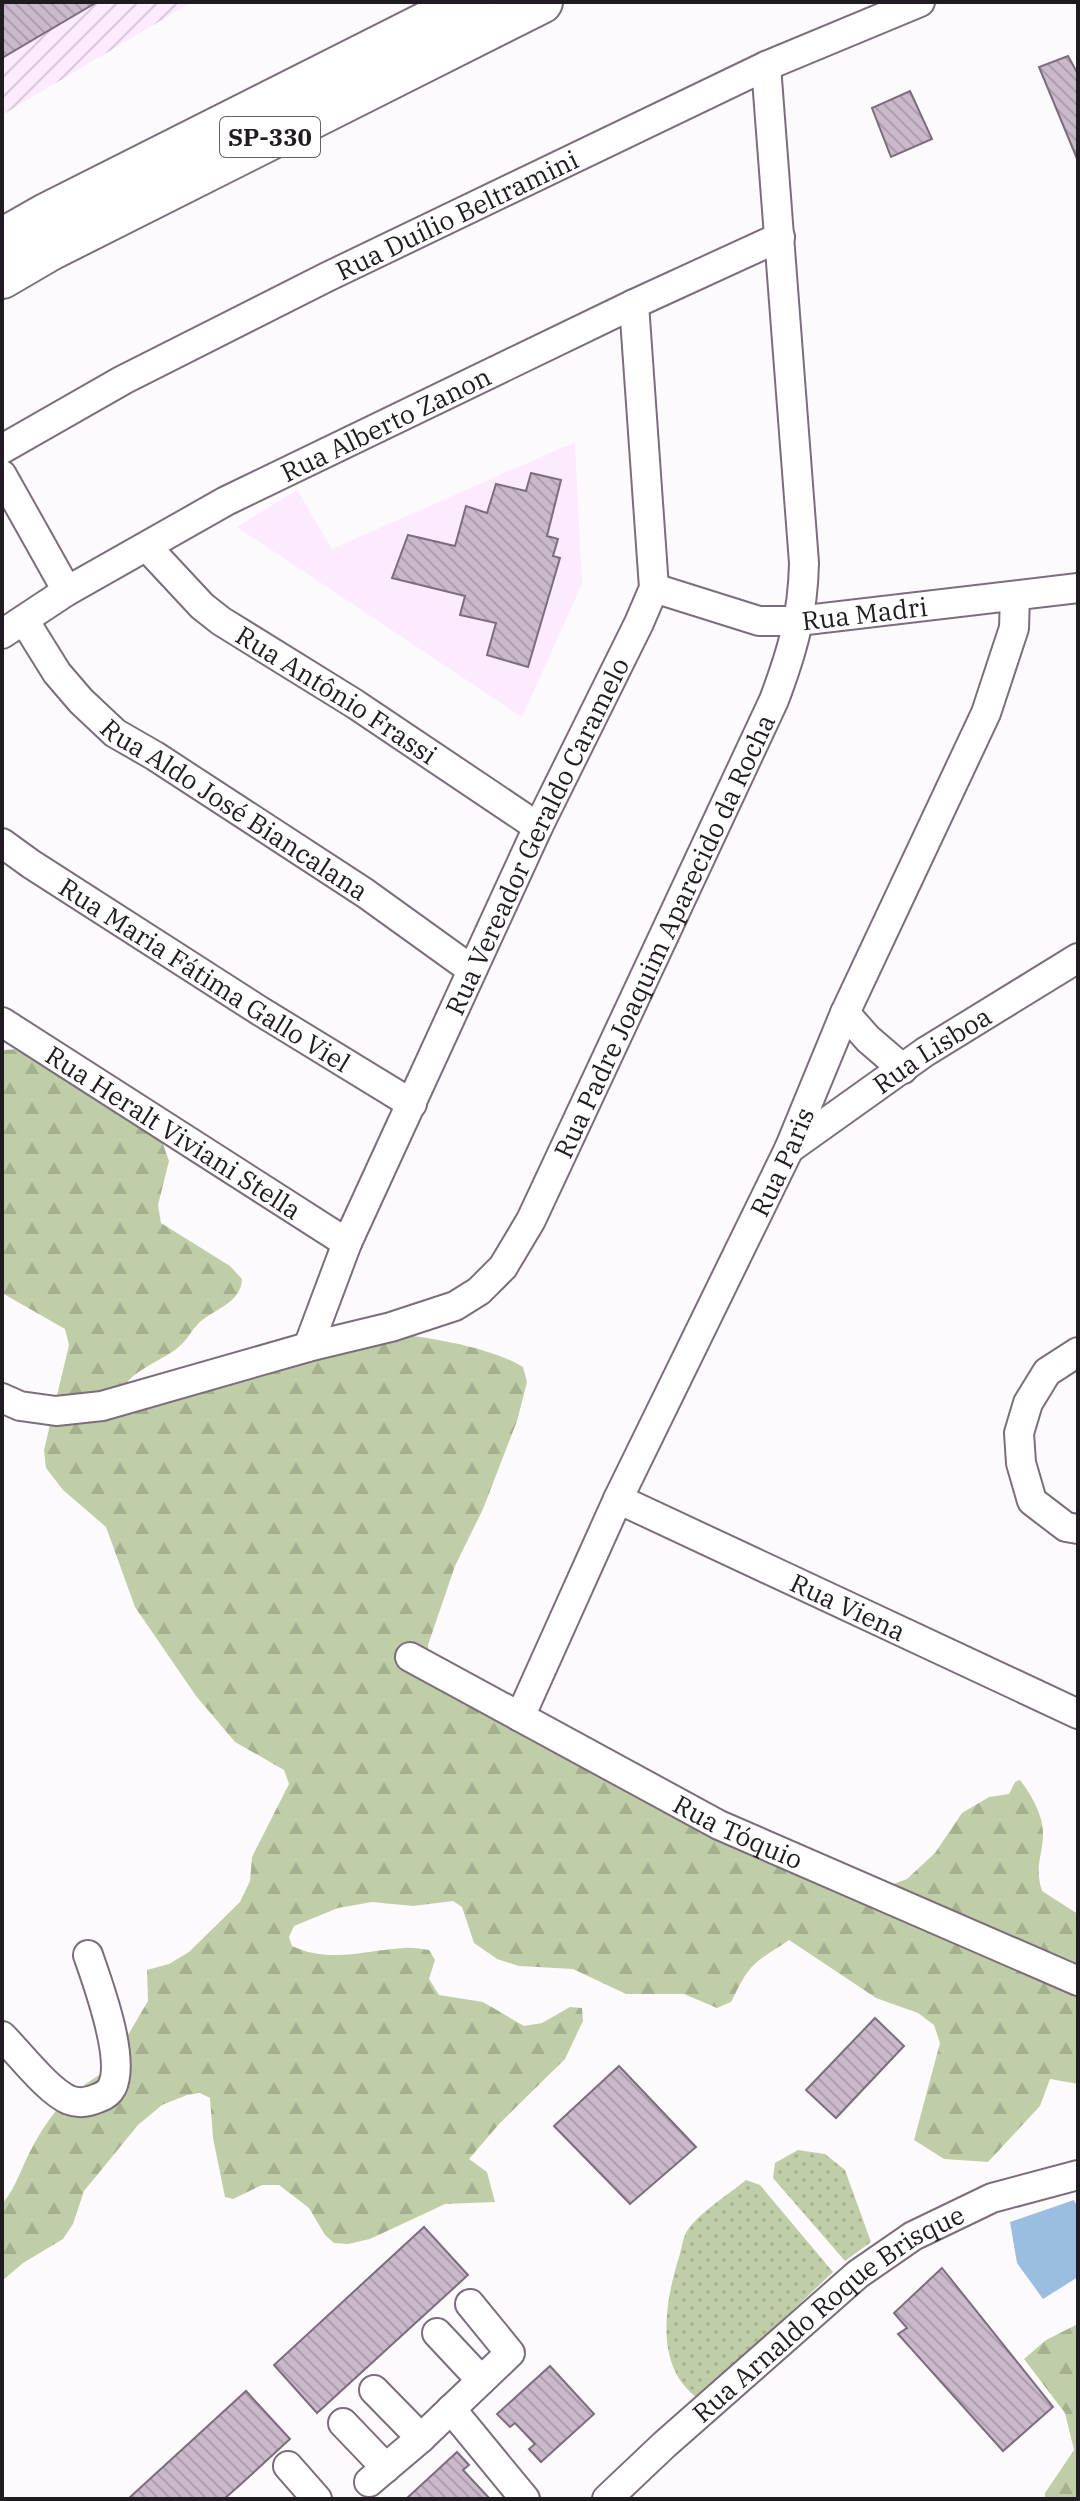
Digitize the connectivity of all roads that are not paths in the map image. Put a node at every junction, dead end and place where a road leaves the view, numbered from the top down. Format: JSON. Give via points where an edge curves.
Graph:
{"nodes":[{"id":1,"x":469,"y":2,"type":"edge"},
{"id":2,"x":541,"y":2,"type":"edge"},
{"id":3,"x":920,"y":2,"type":"edge"},
{"id":4,"x":766,"y":66,"type":"junction"},
{"id":5,"x":780,"y":237,"type":"junction"},
{"id":6,"x":2,"y":240,"type":"edge"},
{"id":7,"x":2,"y":277,"type":"edge"},
{"id":8,"x":634,"y":304,"type":"junction"},
{"id":9,"x":2,"y":449,"type":"edge"},
{"id":10,"x":2,"y":475,"type":"edge"},
{"id":11,"x":147,"y":547,"type":"junction"},
{"id":12,"x":654,"y":588,"type":"junction"},
{"id":13,"x":1078,"y":588,"type":"edge"},
{"id":14,"x":67,"y":591,"type":"junction"},
{"id":15,"x":1015,"y":596,"type":"junction"},
{"id":16,"x":798,"y":621,"type":"junction"},
{"id":17,"x":13,"y":627,"type":"edge"},
{"id":18,"x":538,"y":827,"type":"junction"},
{"id":19,"x":2,"y":843,"type":"edge"},
{"id":20,"x":1078,"y":958,"type":"edge"},
{"id":21,"x":472,"y":970,"type":"junction"},
{"id":22,"x":845,"y":1013,"type":"junction"},
{"id":23,"x":2,"y":1022,"type":"edge"},
{"id":24,"x":903,"y":1069,"type":"junction"},
{"id":25,"x":412,"y":1104,"type":"junction"},
{"id":26,"x":789,"y":1149,"type":"junction"},
{"id":27,"x":347,"y":1243,"type":"junction"},
{"id":28,"x":308,"y":1347,"type":"junction"},
{"id":29,"x":1078,"y":1352,"type":"edge"},
{"id":30,"x":2,"y":1398,"type":"edge"},
{"id":31,"x":618,"y":1499,"type":"junction"},
{"id":32,"x":1078,"y":1529,"type":"edge"},
{"id":33,"x":410,"y":1657,"type":"dead end"},
{"id":34,"x":1078,"y":1714,"type":"edge"},
{"id":35,"x":520,"y":1717,"type":"junction"},
{"id":36,"x":88,"y":1955,"type":"dead end"},
{"id":37,"x":1078,"y":1981,"type":"edge"},
{"id":38,"x":2,"y":2036,"type":"edge"},
{"id":39,"x":1078,"y":2175,"type":"edge"},
{"id":40,"x":470,"y":2304,"type":"dead end"},
{"id":41,"x":437,"y":2333,"type":"dead end"},
{"id":42,"x":481,"y":2380,"type":"junction"},
{"id":43,"x":374,"y":2390,"type":"dead end"},
{"id":44,"x":451,"y":2409,"type":"junction"},
{"id":45,"x":343,"y":2423,"type":"dead end"},
{"id":46,"x":421,"y":2438,"type":"junction"},
{"id":47,"x":288,"y":2466,"type":"dead end"},
{"id":48,"x":317,"y":2499,"type":"edge"},
{"id":49,"x":525,"y":2499,"type":"edge"},
{"id":50,"x":607,"y":2499,"type":"edge"}],
"edges":[{"from":1,"to":6,"type":"highway","number":"SP-330"},
{"from":2,"to":7,"type":"highway","number":"SP-330"},
{"from":3,"to":4,"type":"street","name":"Rua Duílio Beltramini"},
{"from":4,"to":5,"type":"street","name":"Rua Padre Joaquim Aparecido da Rocha"},
{"from":4,"to":9,"type":"street","name":"Rua Duílio Beltramini","via":[[300,291],[123,380]]},
{"from":5,"to":8,"type":"street","name":"Rua Alberto Zanon"},
{"from":5,"to":16,"type":"street","name":"Rua Padre Joaquim Aparecido da Rocha","via":[[804,563]]},
{"from":8,"to":11,"type":"street","name":"Rua Alberto Zanon","via":[[226,501]]},
{"from":8,"to":12,"type":"street","name":"Rua Vereador Geraldo Caramelo"},
{"from":10,"to":14,"type":"street"},
{"from":11,"to":14,"type":"street","name":"Rua Alberto Zanon"},
{"from":11,"to":18,"type":"street","name":"Rua Antônio Frassi","via":[[221,621]]},
{"from":12,"to":16,"type":"street","name":"Rua Madri","via":[[759,621]]},
{"from":12,"to":18,"type":"street","name":"Rua Vereador Geraldo Caramelo"},
{"from":13,"to":15,"type":"street","name":"Rua Madri"},
{"from":14,"to":17,"type":"street","name":"Rua Alberto Zanon"},
{"from":15,"to":16,"type":"street","name":"Rua Madri"},
{"from":15,"to":22,"type":"street","name":"Rua Paris","via":[[1014,628],[986,713]]},
{"from":16,"to":28,"type":"street","name":"Rua Padre Joaquim Aparecido da Rocha","via":[[774,700],[531,1220],[503,1267],[455,1306]]},
{"from":17,"to":21,"type":"street","name":"Rua Aldo José Biancalana","via":[[115,733],[365,893]]},
{"from":18,"to":21,"type":"street","name":"Rua Vereador Geraldo Caramelo"},
{"from":19,"to":25,"type":"street","name":"Rua Maria Fátima Gallo Viel"},
{"from":20,"to":24,"type":"street","name":"Rua Lisboa"},
{"from":21,"to":25,"type":"street","name":"Rua Vereador Geraldo Caramelo"},
{"from":22,"to":24,"type":"street"},
{"from":22,"to":26,"type":"street","name":"Rua Paris"},
{"from":23,"to":27,"type":"street","name":"Rua Heralt Viviani Stella"},
{"from":24,"to":26,"type":"street","name":"Rua Lisboa"},
{"from":25,"to":27,"type":"street","name":"Rua Vereador Geraldo Caramelo"},
{"from":26,"to":31,"type":"street","name":"Rua Paris"},
{"from":27,"to":28,"type":"street","name":"Rua Vereador Geraldo Caramelo"},
{"from":28,"to":30,"type":"street","name":"Rua Padre Joaquim Aparecido da Rocha","via":[[102,1406],[56,1411]]},
{"from":29,"to":32,"type":"street","via":[[1047,1372],[1028,1403],[1019,1433],[1032,1501],[1066,1527]]},
{"from":31,"to":34,"type":"street","name":"Rua Viena"},
{"from":31,"to":35,"type":"street","name":"Rua Paris"},
{"from":33,"to":35,"type":"street","name":"Rua Tóquio"},
{"from":35,"to":37,"type":"street","name":"Rua Tóquio","via":[[719,1825]]},
{"from":36,"to":38,"type":"street","via":[[115,2055],[113,2086],[106,2095],[88,2103],[70,2101]]},
{"from":39,"to":50,"type":"street","name":"Rua Arnaldo Roque Brisque","via":[[992,2198],[913,2236],[858,2274]]},
{"from":40,"to":42,"type":"street","via":[[510,2353]]},
{"from":41,"to":42,"type":"street"},
{"from":42,"to":44,"type":"street"},
{"from":43,"to":46,"type":"street"},
{"from":44,"to":46,"type":"street"},
{"from":44,"to":49,"type":"street"},
{"from":45,"to":46,"type":"street","via":[[378,2475]]},
{"from":47,"to":48,"type":"street"}]}
